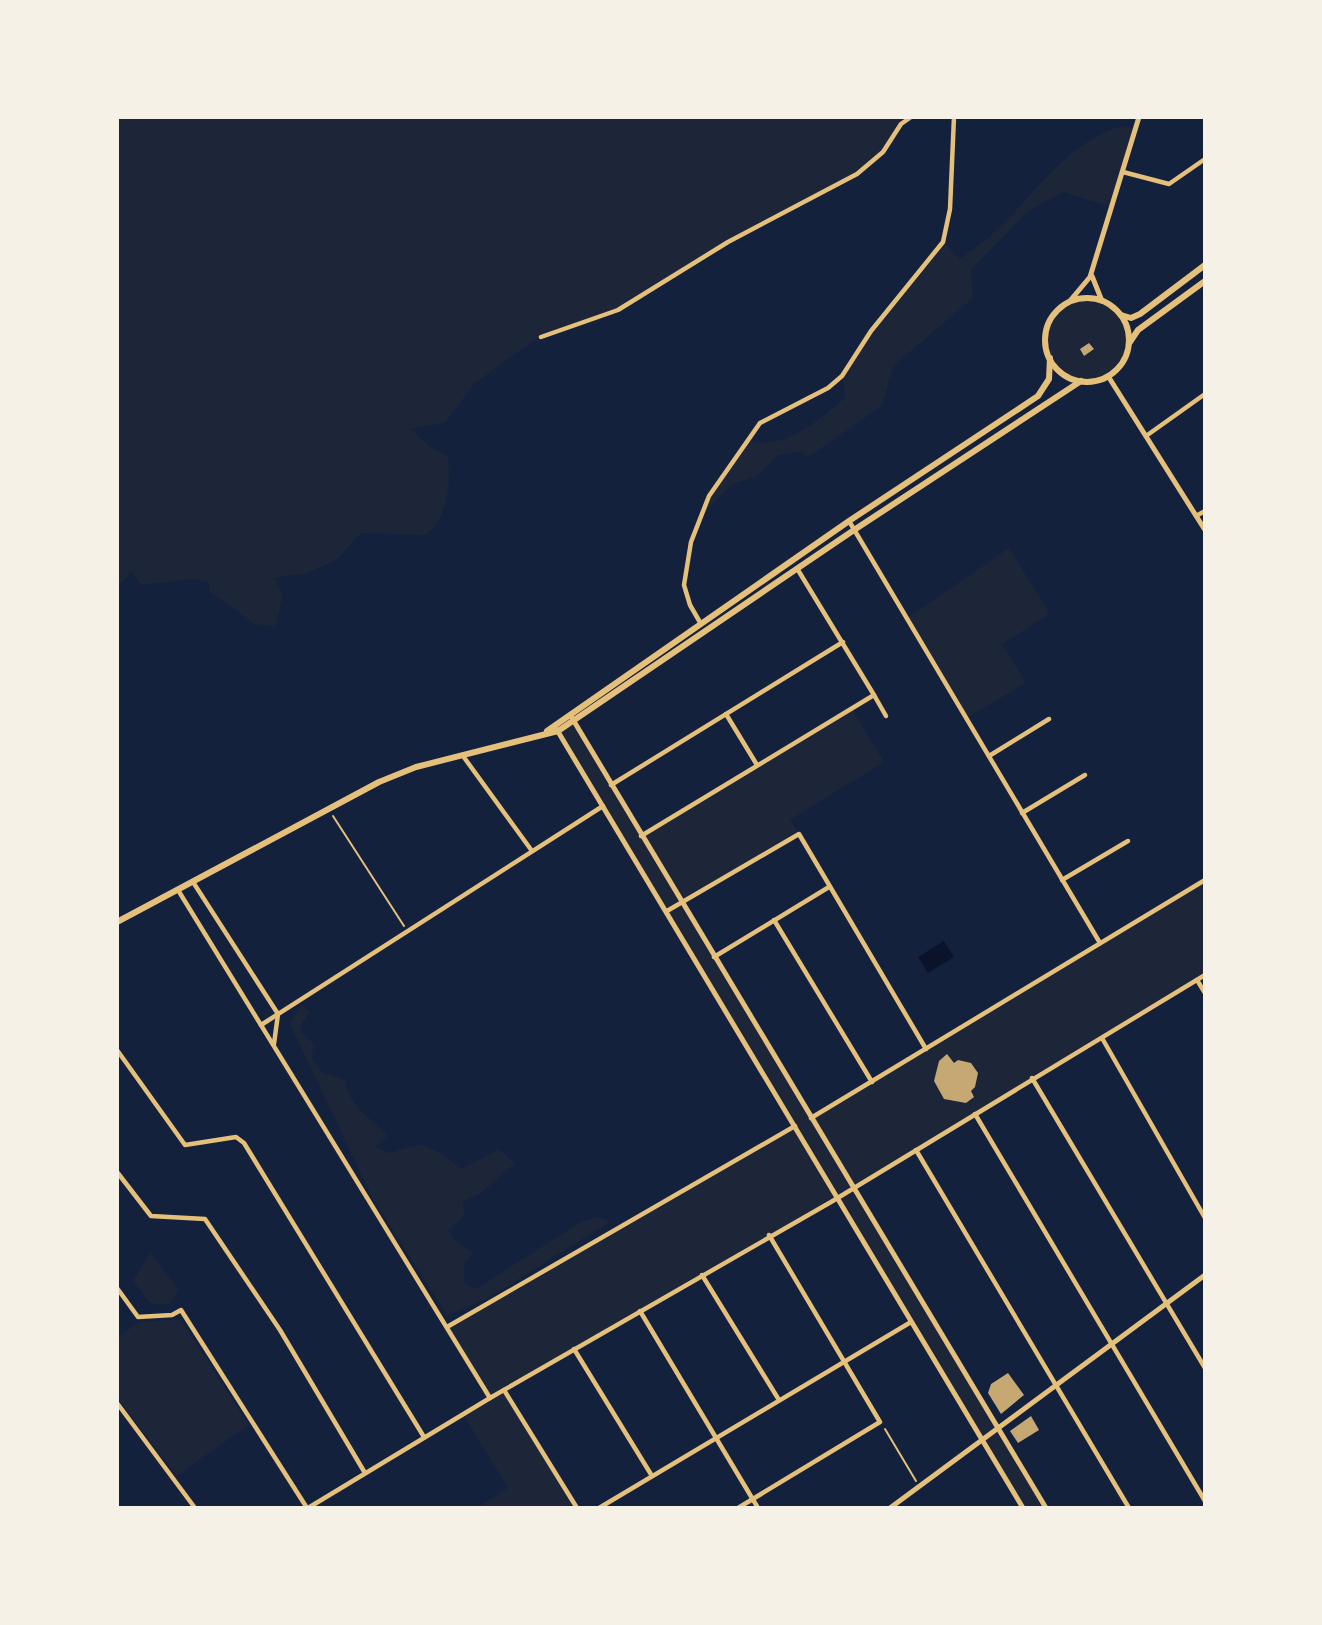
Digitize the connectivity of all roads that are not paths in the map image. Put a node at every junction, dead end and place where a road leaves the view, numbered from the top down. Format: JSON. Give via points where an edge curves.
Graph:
{"nodes":[{"id":1,"x":911,"y":117,"type":"edge"},
{"id":2,"x":954,"y":117,"type":"edge"},
{"id":3,"x":1139,"y":117,"type":"edge"},
{"id":4,"x":1205,"y":159,"type":"edge"},
{"id":5,"x":1124,"y":172,"type":"junction"},
{"id":6,"x":1205,"y":265,"type":"edge"},
{"id":7,"x":1093,"y":269,"type":"junction"},
{"id":8,"x":1205,"y":281,"type":"edge"},
{"id":9,"x":1102,"y":301,"type":"junction"},
{"id":10,"x":1069,"y":302,"type":"junction"},
{"id":11,"x":1119,"y":314,"type":"junction"},
{"id":12,"x":541,"y":337,"type":"dead end"},
{"id":13,"x":1128,"y":347,"type":"junction"},
{"id":14,"x":1049,"y":358,"type":"junction"},
{"id":15,"x":1108,"y":376,"type":"junction"},
{"id":16,"x":1081,"y":381,"type":"junction"},
{"id":17,"x":1205,"y":394,"type":"edge"},
{"id":18,"x":1146,"y":436,"type":"junction"},
{"id":19,"x":1205,"y":511,"type":"edge"},
{"id":20,"x":1196,"y":516,"type":"junction"},
{"id":21,"x":849,"y":521,"type":"junction"},
{"id":22,"x":854,"y":530,"type":"junction"},
{"id":23,"x":1205,"y":530,"type":"edge"},
{"id":24,"x":798,"y":569,"type":"junction"},
{"id":25,"x":701,"y":624,"type":"junction"},
{"id":26,"x":843,"y":642,"type":"junction"},
{"id":27,"x":874,"y":695,"type":"junction"},
{"id":28,"x":726,"y":714,"type":"junction"},
{"id":29,"x":887,"y":716,"type":"dead end"},
{"id":30,"x":572,"y":717,"type":"junction"},
{"id":31,"x":1049,"y":719,"type":"dead end"},
{"id":32,"x":556,"y":727,"type":"junction"},
{"id":33,"x":463,"y":755,"type":"junction"},
{"id":34,"x":989,"y":756,"type":"junction"},
{"id":35,"x":757,"y":765,"type":"junction"},
{"id":36,"x":1085,"y":775,"type":"dead end"},
{"id":37,"x":611,"y":785,"type":"junction"},
{"id":38,"x":603,"y":806,"type":"junction"},
{"id":39,"x":1023,"y":813,"type":"junction"},
{"id":40,"x":641,"y":836,"type":"junction"},
{"id":41,"x":1128,"y":841,"type":"dead end"},
{"id":42,"x":532,"y":851,"type":"junction"},
{"id":43,"x":1062,"y":880,"type":"junction"},
{"id":44,"x":1205,"y":880,"type":"edge"},
{"id":45,"x":193,"y":882,"type":"junction"},
{"id":46,"x":830,"y":887,"type":"junction"},
{"id":47,"x":178,"y":890,"type":"junction"},
{"id":48,"x":681,"y":903,"type":"junction"},
{"id":49,"x":667,"y":911,"type":"junction"},
{"id":50,"x":774,"y":920,"type":"junction"},
{"id":51,"x":117,"y":922,"type":"edge"},
{"id":52,"x":1100,"y":943,"type":"junction"},
{"id":53,"x":714,"y":957,"type":"junction"},
{"id":54,"x":1205,"y":975,"type":"edge"},
{"id":55,"x":1197,"y":980,"type":"junction"},
{"id":56,"x":1205,"y":993,"type":"edge"},
{"id":57,"x":278,"y":1014,"type":"junction"},
{"id":58,"x":261,"y":1025,"type":"junction"},
{"id":59,"x":761,"y":1034,"type":"junction"},
{"id":60,"x":1102,"y":1038,"type":"junction"},
{"id":61,"x":746,"y":1043,"type":"junction"},
{"id":62,"x":274,"y":1045,"type":"junction"},
{"id":63,"x":926,"y":1049,"type":"junction"},
{"id":64,"x":117,"y":1050,"type":"edge"},
{"id":65,"x":1032,"y":1078,"type":"junction"},
{"id":66,"x":872,"y":1082,"type":"junction"},
{"id":67,"x":975,"y":1114,"type":"junction"},
{"id":68,"x":811,"y":1118,"type":"junction"},
{"id":69,"x":795,"y":1125,"type":"junction"},
{"id":70,"x":916,"y":1150,"type":"junction"},
{"id":71,"x":117,"y":1172,"type":"edge"},
{"id":72,"x":853,"y":1188,"type":"junction"},
{"id":73,"x":838,"y":1197,"type":"junction"},
{"id":74,"x":1205,"y":1218,"type":"edge"},
{"id":75,"x":769,"y":1235,"type":"junction"},
{"id":76,"x":702,"y":1275,"type":"junction"},
{"id":77,"x":1205,"y":1275,"type":"edge"},
{"id":78,"x":117,"y":1288,"type":"edge"},
{"id":79,"x":1166,"y":1304,"type":"junction"},
{"id":80,"x":640,"y":1311,"type":"junction"},
{"id":81,"x":911,"y":1322,"type":"junction"},
{"id":82,"x":447,"y":1326,"type":"junction"},
{"id":83,"x":1110,"y":1345,"type":"junction"},
{"id":84,"x":574,"y":1349,"type":"junction"},
{"id":85,"x":844,"y":1362,"type":"junction"},
{"id":86,"x":1205,"y":1368,"type":"edge"},
{"id":87,"x":1055,"y":1386,"type":"junction"},
{"id":88,"x":504,"y":1390,"type":"junction"},
{"id":89,"x":490,"y":1398,"type":"junction"},
{"id":90,"x":779,"y":1400,"type":"junction"},
{"id":91,"x":117,"y":1403,"type":"edge"},
{"id":92,"x":998,"y":1429,"type":"junction"},
{"id":93,"x":425,"y":1437,"type":"junction"},
{"id":94,"x":715,"y":1438,"type":"junction"},
{"id":95,"x":982,"y":1441,"type":"junction"},
{"id":96,"x":365,"y":1473,"type":"junction"},
{"id":97,"x":652,"y":1476,"type":"junction"},
{"id":98,"x":752,"y":1499,"type":"junction"},
{"id":99,"x":1205,"y":1501,"type":"edge"},
{"id":100,"x":195,"y":1508,"type":"edge"},
{"id":101,"x":308,"y":1508,"type":"edge"},
{"id":102,"x":577,"y":1508,"type":"edge"},
{"id":103,"x":599,"y":1508,"type":"edge"},
{"id":104,"x":738,"y":1508,"type":"edge"},
{"id":105,"x":758,"y":1508,"type":"edge"},
{"id":106,"x":890,"y":1508,"type":"edge"},
{"id":107,"x":1023,"y":1508,"type":"edge"},
{"id":108,"x":1046,"y":1508,"type":"edge"},
{"id":109,"x":1129,"y":1508,"type":"edge"}],
"edges":[{"from":1,"to":12,"type":"street","via":[[883,152],[857,174],[728,242],[618,310]]},
{"from":2,"to":25,"type":"street","via":[[950,208],[943,242],[871,331],[842,376],[760,423],[722,474],[691,542],[685,573],[686,596]]},
{"from":3,"to":5,"type":"street"},
{"from":4,"to":5,"type":"street","via":[[1169,184]]},
{"from":5,"to":7,"type":"street"},
{"from":6,"to":11,"type":"main road","via":[[1140,314],[1131,318]]},
{"from":7,"to":9,"type":"street","via":[[1093,283]]},
{"from":7,"to":10,"type":"street"},
{"from":8,"to":13,"type":"main road","via":[[1138,330]]},
{"from":9,"to":10,"type":"main road"},
{"from":9,"to":11,"type":"main road"},
{"from":10,"to":14,"type":"main road","via":[[1047,328]]},
{"from":11,"to":13,"type":"main road","via":[[1127,328]]},
{"from":13,"to":15,"type":"main road","via":[[1122,362]]},
{"from":14,"to":16,"type":"main road","via":[[1063,373]]},
{"from":14,"to":21,"type":"main road","via":[[1049,379],[1038,396]]},
{"from":15,"to":16,"type":"main road"},
{"from":15,"to":18,"type":"street"},
{"from":16,"to":22,"type":"main road"},
{"from":17,"to":18,"type":"street"},
{"from":18,"to":20,"type":"street"},
{"from":19,"to":20,"type":"street"},
{"from":20,"to":23,"type":"street"},
{"from":21,"to":22,"type":"street"},
{"from":21,"to":25,"type":"main road"},
{"from":22,"to":24,"type":"main road"},
{"from":22,"to":34,"type":"street"},
{"from":24,"to":26,"type":"street"},
{"from":24,"to":30,"type":"main road"},
{"from":25,"to":30,"type":"main road"},
{"from":26,"to":27,"type":"street"},
{"from":26,"to":28,"type":"street"},
{"from":27,"to":29,"type":"street"},
{"from":27,"to":35,"type":"street"},
{"from":28,"to":35,"type":"street"},
{"from":28,"to":37,"type":"street"},
{"from":30,"to":32,"type":"main road"},
{"from":30,"to":37,"type":"street"},
{"from":31,"to":34,"type":"street"},
{"from":32,"to":33,"type":"main road","via":[[527,740]]},
{"from":32,"to":38,"type":"street"},
{"from":33,"to":42,"type":"street"},
{"from":33,"to":45,"type":"main road","via":[[379,782]]},
{"from":34,"to":39,"type":"street"},
{"from":35,"to":40,"type":"street"},
{"from":36,"to":39,"type":"street"},
{"from":37,"to":40,"type":"street"},
{"from":38,"to":42,"type":"street"},
{"from":38,"to":49,"type":"street"},
{"from":39,"to":43,"type":"street"},
{"from":40,"to":48,"type":"street"},
{"from":41,"to":43,"type":"street"},
{"from":42,"to":57,"type":"street"},
{"from":43,"to":52,"type":"street"},
{"from":44,"to":52,"type":"street"},
{"from":45,"to":47,"type":"main road"},
{"from":45,"to":57,"type":"street"},
{"from":46,"to":48,"type":"street","via":[[799,834]]},
{"from":46,"to":50,"type":"street"},
{"from":46,"to":63,"type":"street"},
{"from":47,"to":51,"type":"main road"},
{"from":47,"to":58,"type":"street"},
{"from":48,"to":49,"type":"street"},
{"from":48,"to":53,"type":"street"},
{"from":49,"to":61,"type":"street"},
{"from":50,"to":53,"type":"street"},
{"from":50,"to":66,"type":"street"},
{"from":52,"to":63,"type":"street"},
{"from":53,"to":59,"type":"street"},
{"from":54,"to":55,"type":"street"},
{"from":55,"to":56,"type":"street"},
{"from":55,"to":60,"type":"street"},
{"from":57,"to":58,"type":"street"},
{"from":57,"to":62,"type":"street"},
{"from":58,"to":62,"type":"street"},
{"from":59,"to":61,"type":"street"},
{"from":59,"to":68,"type":"street"},
{"from":60,"to":65,"type":"street"},
{"from":60,"to":74,"type":"street"},
{"from":61,"to":69,"type":"street"},
{"from":62,"to":82,"type":"street"},
{"from":63,"to":66,"type":"street"},
{"from":64,"to":93,"type":"street","via":[[185,1145],[236,1137],[244,1143]]},
{"from":65,"to":67,"type":"street"},
{"from":65,"to":79,"type":"street"},
{"from":66,"to":68,"type":"street"},
{"from":67,"to":70,"type":"street"},
{"from":67,"to":83,"type":"street"},
{"from":68,"to":72,"type":"street"},
{"from":69,"to":73,"type":"street"},
{"from":69,"to":82,"type":"street"},
{"from":70,"to":72,"type":"street"},
{"from":70,"to":87,"type":"street"},
{"from":71,"to":96,"type":"street","via":[[151,1216],[205,1219],[280,1330]]},
{"from":72,"to":73,"type":"street"},
{"from":72,"to":92,"type":"street"},
{"from":73,"to":75,"type":"street"},
{"from":73,"to":81,"type":"street"},
{"from":75,"to":76,"type":"street"},
{"from":75,"to":85,"type":"street"},
{"from":76,"to":80,"type":"street"},
{"from":76,"to":90,"type":"street"},
{"from":77,"to":79,"type":"street"},
{"from":78,"to":101,"type":"street","via":[[138,1317],[181,1310]]},
{"from":79,"to":83,"type":"street"},
{"from":79,"to":86,"type":"street"},
{"from":80,"to":84,"type":"street"},
{"from":80,"to":94,"type":"street"},
{"from":81,"to":85,"type":"street"},
{"from":81,"to":95,"type":"street"},
{"from":82,"to":89,"type":"street"},
{"from":83,"to":87,"type":"street"},
{"from":83,"to":99,"type":"street"},
{"from":84,"to":88,"type":"street"},
{"from":84,"to":97,"type":"street"},
{"from":85,"to":90,"type":"street"},
{"from":85,"to":98,"type":"street","via":[[880,1422]]},
{"from":87,"to":92,"type":"street"},
{"from":87,"to":109,"type":"street"},
{"from":88,"to":89,"type":"street"},
{"from":88,"to":102,"type":"street"},
{"from":89,"to":93,"type":"street"},
{"from":90,"to":94,"type":"street"},
{"from":91,"to":100,"type":"street"},
{"from":92,"to":95,"type":"street"},
{"from":92,"to":108,"type":"street"},
{"from":93,"to":96,"type":"street"},
{"from":94,"to":97,"type":"street"},
{"from":94,"to":98,"type":"street"},
{"from":95,"to":106,"type":"street"},
{"from":95,"to":107,"type":"street"},
{"from":96,"to":101,"type":"street"},
{"from":97,"to":103,"type":"street"},
{"from":98,"to":104,"type":"street"},
{"from":98,"to":105,"type":"street"}]}
